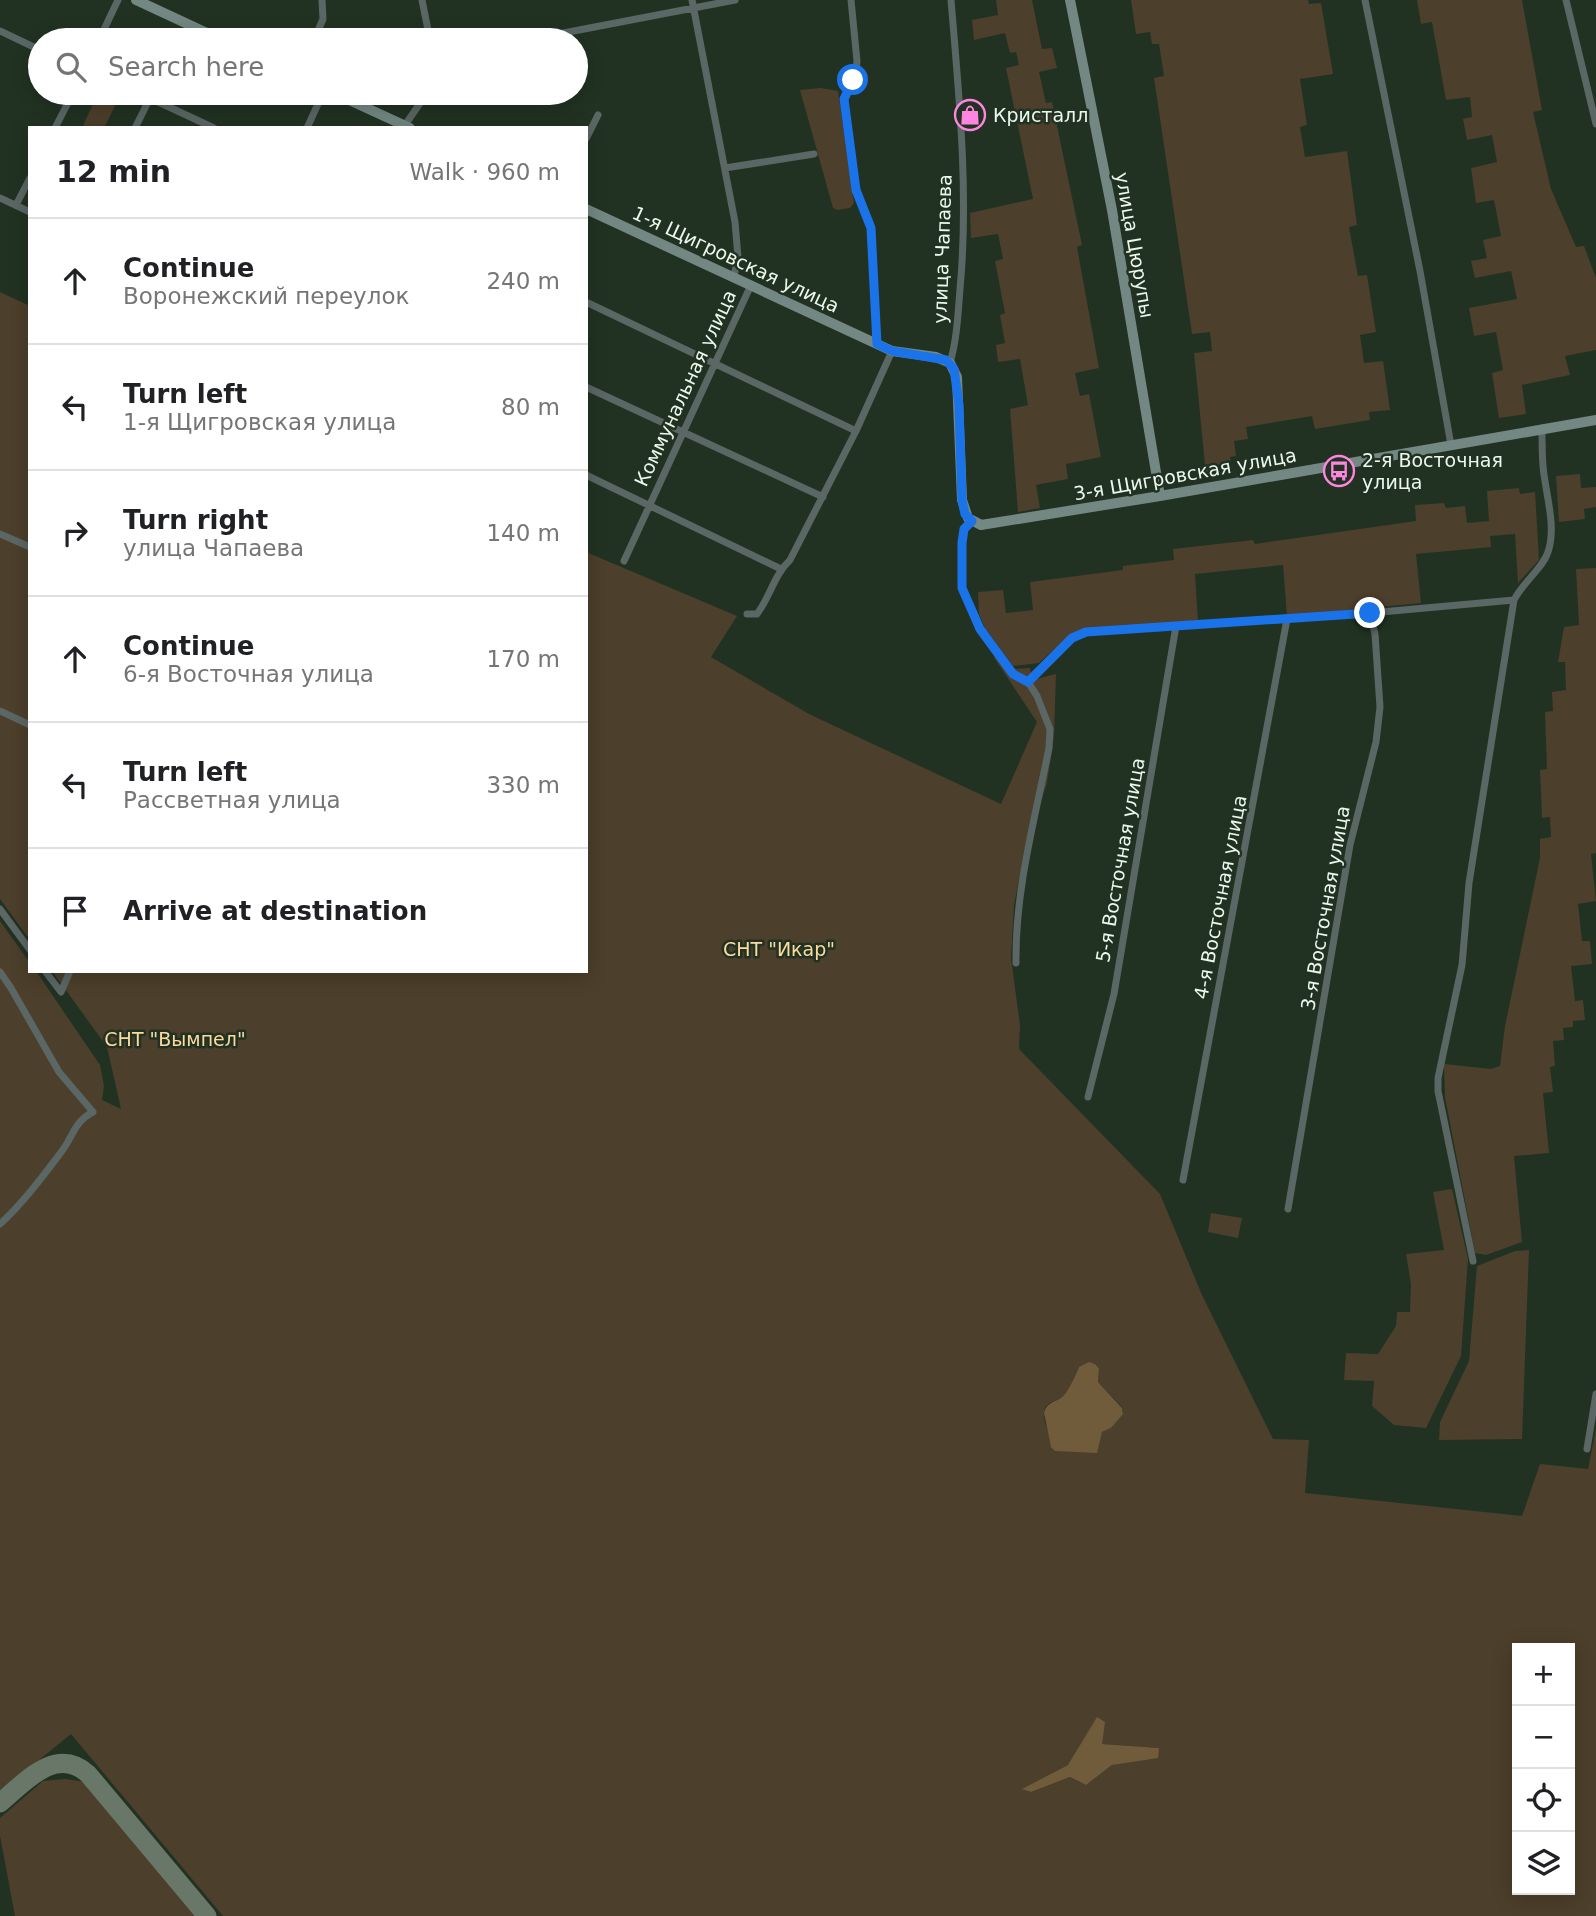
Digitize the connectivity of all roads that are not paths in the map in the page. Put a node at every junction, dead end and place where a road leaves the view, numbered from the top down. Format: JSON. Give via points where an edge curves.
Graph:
{"nodes":[{"id":1,"x":118,"y":0,"type":"edge"},
{"id":2,"x":136,"y":0,"type":"edge"},
{"id":3,"x":322,"y":0,"type":"edge"},
{"id":4,"x":422,"y":0,"type":"edge"},
{"id":5,"x":735,"y":0,"type":"edge"},
{"id":6,"x":851,"y":0,"type":"edge"},
{"id":7,"x":951,"y":0,"type":"edge"},
{"id":8,"x":1070,"y":0,"type":"edge"},
{"id":9,"x":1365,"y":0,"type":"edge"},
{"id":10,"x":1566,"y":0,"type":"edge"},
{"id":11,"x":693,"y":4,"type":"edge"},
{"id":12,"x":105,"y":28,"type":"edge"},
{"id":13,"x":196,"y":28,"type":"edge"},
{"id":14,"x":319,"y":28,"type":"edge"},
{"id":15,"x":428,"y":28,"type":"edge"},
{"id":16,"x":582,"y":28,"type":"edge"},
{"id":17,"x":0,"y":31,"type":"edge"},
{"id":18,"x":28,"y":44,"type":"edge"},
{"id":19,"x":67,"y":105,"type":"edge"},
{"id":20,"x":146,"y":105,"type":"edge"},
{"id":21,"x":165,"y":105,"type":"edge"},
{"id":22,"x":318,"y":105,"type":"edge"},
{"id":23,"x":359,"y":105,"type":"edge"},
{"id":24,"x":420,"y":105,"type":"edge"},
{"id":25,"x":598,"y":115,"type":"dead end"},
{"id":26,"x":1596,"y":124,"type":"edge"},
{"id":27,"x":56,"y":126,"type":"edge"},
{"id":28,"x":136,"y":126,"type":"edge"},
{"id":29,"x":210,"y":126,"type":"edge"},
{"id":30,"x":308,"y":126,"type":"edge"},
{"id":31,"x":404,"y":126,"type":"edge"},
{"id":32,"x":407,"y":126,"type":"edge"},
{"id":33,"x":588,"y":135,"type":"edge"},
{"id":34,"x":814,"y":154,"type":"dead end"},
{"id":35,"x":725,"y":168,"type":"junction"},
{"id":36,"x":28,"y":182,"type":"edge"},
{"id":37,"x":0,"y":198,"type":"edge"},
{"id":38,"x":16,"y":205,"type":"junction"},
{"id":39,"x":588,"y":210,"type":"edge"},
{"id":40,"x":28,"y":211,"type":"edge"},
{"id":41,"x":734,"y":276,"type":"junction"},
{"id":42,"x":751,"y":285,"type":"junction"},
{"id":43,"x":588,"y":303,"type":"edge"},
{"id":44,"x":877,"y":344,"type":"junction"},
{"id":45,"x":892,"y":351,"type":"junction"},
{"id":46,"x":714,"y":363,"type":"junction"},
{"id":47,"x":950,"y":363,"type":"junction"},
{"id":48,"x":588,"y":388,"type":"edge"},
{"id":49,"x":1596,"y":420,"type":"edge"},
{"id":50,"x":1542,"y":428,"type":"junction"},
{"id":51,"x":856,"y":431,"type":"junction"},
{"id":52,"x":682,"y":432,"type":"junction"},
{"id":53,"x":1451,"y":445,"type":"junction"},
{"id":54,"x":588,"y":476,"type":"edge"},
{"id":55,"x":1160,"y":496,"type":"junction"},
{"id":56,"x":823,"y":497,"type":"junction"},
{"id":57,"x":649,"y":504,"type":"junction"},
{"id":58,"x":972,"y":521,"type":"junction"},
{"id":59,"x":0,"y":534,"type":"edge"},
{"id":60,"x":28,"y":546,"type":"edge"},
{"id":61,"x":624,"y":561,"type":"dead end"},
{"id":62,"x":781,"y":569,"type":"junction"},
{"id":63,"x":1514,"y":600,"type":"junction"},
{"id":64,"x":1370,"y":613,"type":"junction"},
{"id":65,"x":747,"y":614,"type":"dead end"},
{"id":66,"x":1287,"y":619,"type":"junction"},
{"id":67,"x":1176,"y":626,"type":"junction"},
{"id":68,"x":1028,"y":682,"type":"junction"},
{"id":69,"x":0,"y":711,"type":"edge"},
{"id":70,"x":28,"y":724,"type":"edge"},
{"id":71,"x":0,"y":909,"type":"edge"},
{"id":72,"x":28,"y":947,"type":"edge"},
{"id":73,"x":1016,"y":963,"type":"dead end"},
{"id":74,"x":0,"y":972,"type":"edge"},
{"id":75,"x":47,"y":973,"type":"edge"},
{"id":76,"x":69,"y":973,"type":"edge"},
{"id":77,"x":1088,"y":1097,"type":"dead end"},
{"id":78,"x":1183,"y":1180,"type":"dead end"},
{"id":79,"x":1288,"y":1209,"type":"dead end"},
{"id":80,"x":0,"y":1224,"type":"edge"},
{"id":81,"x":1473,"y":1261,"type":"dead end"},
{"id":82,"x":1596,"y":1394,"type":"edge"},
{"id":83,"x":1587,"y":1450,"type":"dead end"}],
"edges":[{"from":1,"to":12,"type":"street"},
{"from":2,"to":13,"type":"street"},
{"from":3,"to":14,"type":"street"},
{"from":4,"to":15,"type":"street"},
{"from":5,"to":11,"type":"street"},
{"from":6,"to":44,"type":"street","via":[[857,61],[844,99],[856,190],[871,228]]},
{"from":7,"to":47,"type":"street","name":"улица Чапаева","via":[[963,156],[964,243]]},
{"from":8,"to":55,"type":"street","name":"улица Цюрупы","via":[[1112,210]]},
{"from":9,"to":53,"type":"street"},
{"from":10,"to":26,"type":"street"},
{"from":11,"to":16,"type":"street"},
{"from":11,"to":35,"type":"street","name":"Коммунальная улица"},
{"from":17,"to":18,"type":"street"},
{"from":19,"to":27,"type":"street"},
{"from":20,"to":28,"type":"street"},
{"from":21,"to":29,"type":"street"},
{"from":22,"to":30,"type":"street"},
{"from":23,"to":31,"type":"street"},
{"from":24,"to":32,"type":"street"},
{"from":25,"to":33,"type":"street"},
{"from":34,"to":35,"type":"street"},
{"from":35,"to":41,"type":"street","name":"Коммунальная улица","via":[[738,243]]},
{"from":36,"to":38,"type":"street"},
{"from":37,"to":38,"type":"street"},
{"from":38,"to":40,"type":"street"},
{"from":39,"to":41,"type":"street","name":"1-я Щигровская улица"},
{"from":41,"to":42,"type":"street","name":"1-я Щигровская улица"},
{"from":42,"to":44,"type":"street","name":"1-я Щигровская улица"},
{"from":42,"to":46,"type":"street","name":"Коммунальная улица"},
{"from":43,"to":46,"type":"street"},
{"from":44,"to":45,"type":"street","name":"1-я Щигровская улица"},
{"from":45,"to":47,"type":"street","name":"1-я Щигровская улица"},
{"from":45,"to":51,"type":"street"},
{"from":46,"to":51,"type":"street"},
{"from":46,"to":52,"type":"street","name":"Коммунальная улица"},
{"from":47,"to":58,"type":"street","name":"улица Чапаева","via":[[957,377],[962,500]]},
{"from":48,"to":52,"type":"street"},
{"from":49,"to":50,"type":"street","name":"3-я Щигровская улица"},
{"from":50,"to":53,"type":"street","name":"3-я Щигровская улица"},
{"from":50,"to":63,"type":"street","via":[[1549,549]]},
{"from":51,"to":56,"type":"street"},
{"from":52,"to":56,"type":"street"},
{"from":52,"to":57,"type":"street","name":"Коммунальная улица"},
{"from":53,"to":55,"type":"street","name":"3-я Щигровская улица"},
{"from":54,"to":57,"type":"street"},
{"from":55,"to":58,"type":"street","name":"3-я Щигровская улица","via":[[987,525]]},
{"from":56,"to":62,"type":"street"},
{"from":57,"to":61,"type":"street","name":"Коммунальная улица"},
{"from":57,"to":62,"type":"street"},
{"from":58,"to":68,"type":"street","via":[[964,529],[962,588],[980,629],[1013,674]]},
{"from":59,"to":60,"type":"street"},
{"from":62,"to":65,"type":"street","via":[[764,605],[757,614]]},
{"from":63,"to":64,"type":"street"},
{"from":63,"to":81,"type":"street","via":[[1469,883],[1462,965],[1438,1078]]},
{"from":64,"to":66,"type":"street"},
{"from":64,"to":79,"type":"street","name":"3-я Восточная улица","via":[[1380,707],[1376,742],[1350,845]]},
{"from":66,"to":67,"type":"street"},
{"from":66,"to":78,"type":"street","name":"4-я Восточная улица"},
{"from":67,"to":68,"type":"street","via":[[1086,632],[1072,638]]},
{"from":67,"to":77,"type":"street","name":"5-я Восточная улица","via":[[1114,993]]},
{"from":68,"to":73,"type":"street","via":[[1050,729],[1024,870]]},
{"from":69,"to":70,"type":"street"},
{"from":71,"to":72,"type":"street"},
{"from":74,"to":80,"type":"street","via":[[59,1072],[93,1112],[78,1122],[40,1180]]},
{"from":75,"to":76,"type":"street","via":[[61,992]]},
{"from":82,"to":83,"type":"street"}]}
